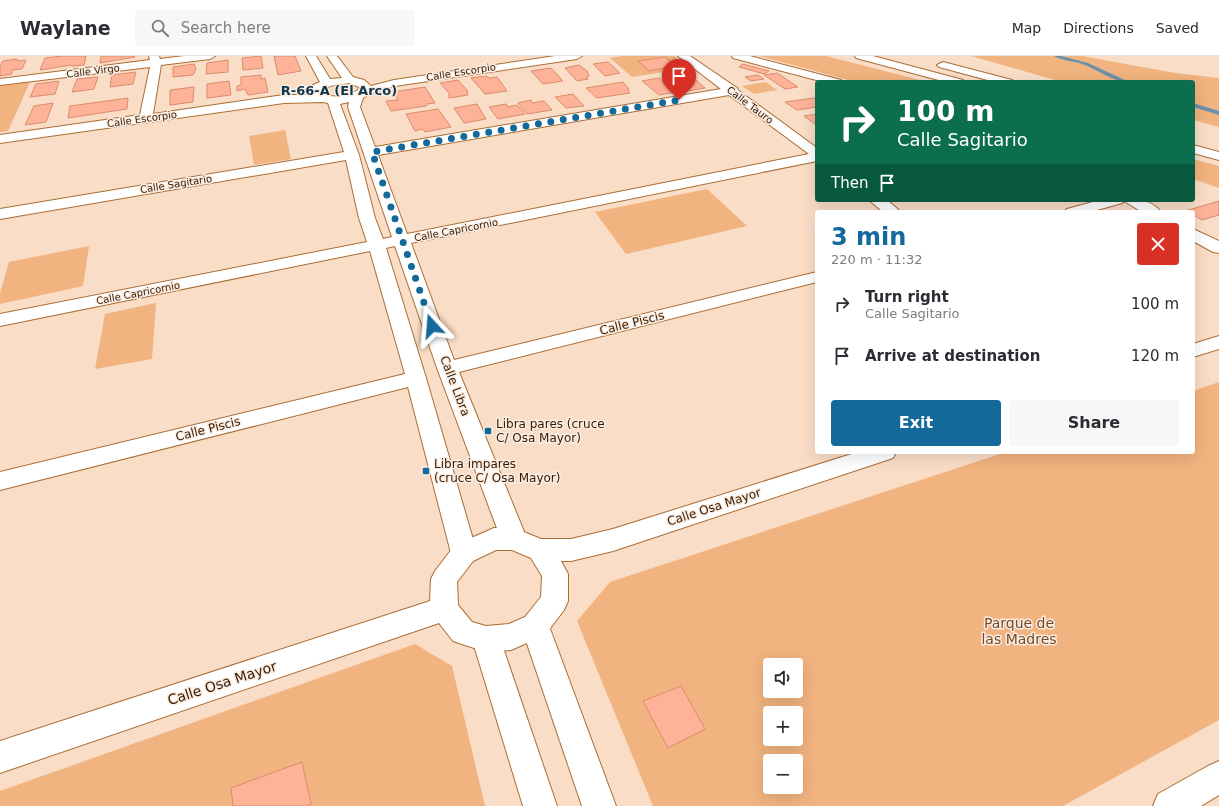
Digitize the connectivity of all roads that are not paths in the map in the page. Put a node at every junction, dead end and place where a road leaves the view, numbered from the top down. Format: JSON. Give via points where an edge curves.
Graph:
{"nodes":[{"id":1,"x":210,"y":56,"type":"edge"},
{"id":2,"x":311,"y":56,"type":"edge"},
{"id":3,"x":332,"y":56,"type":"edge"},
{"id":4,"x":577,"y":56,"type":"edge"},
{"id":5,"x":683,"y":56,"type":"edge"},
{"id":6,"x":737,"y":56,"type":"edge"},
{"id":7,"x":860,"y":56,"type":"edge"},
{"id":8,"x":485,"y":57,"type":"edge"},
{"id":9,"x":155,"y":59,"type":"edge"},
{"id":10,"x":932,"y":62,"type":"dead end"},
{"id":11,"x":493,"y":67,"type":"junction"},
{"id":12,"x":828,"y":80,"type":"edge"},
{"id":13,"x":951,"y":80,"type":"edge"},
{"id":14,"x":1000,"y":80,"type":"edge"},
{"id":15,"x":0,"y":82,"type":"edge"},
{"id":16,"x":358,"y":88,"type":"junction"},
{"id":17,"x":733,"y":91,"type":"junction"},
{"id":18,"x":324,"y":93,"type":"junction"},
{"id":19,"x":146,"y":119,"type":"junction"},
{"id":20,"x":0,"y":139,"type":"edge"},
{"id":21,"x":1195,"y":150,"type":"edge"},
{"id":22,"x":372,"y":152,"type":"junction"},
{"id":23,"x":815,"y":153,"type":"edge"},
{"id":24,"x":352,"y":155,"type":"junction"},
{"id":25,"x":815,"y":155,"type":"edge"},
{"id":26,"x":1219,"y":156,"type":"edge"},
{"id":27,"x":880,"y":202,"type":"edge"},
{"id":28,"x":1110,"y":202,"type":"edge"},
{"id":29,"x":1136,"y":202,"type":"edge"},
{"id":30,"x":890,"y":210,"type":"edge"},
{"id":31,"x":1080,"y":210,"type":"edge"},
{"id":32,"x":1150,"y":210,"type":"edge"},
{"id":33,"x":0,"y":214,"type":"edge"},
{"id":34,"x":1195,"y":235,"type":"edge"},
{"id":35,"x":402,"y":241,"type":"junction"},
{"id":36,"x":377,"y":246,"type":"junction"},
{"id":37,"x":1219,"y":248,"type":"edge"},
{"id":38,"x":815,"y":277,"type":"edge"},
{"id":39,"x":0,"y":320,"type":"edge"},
{"id":40,"x":1219,"y":342,"type":"edge"},
{"id":41,"x":1195,"y":350,"type":"edge"},
{"id":42,"x":447,"y":368,"type":"junction"},
{"id":43,"x":416,"y":378,"type":"junction"},
{"id":44,"x":879,"y":454,"type":"edge"},
{"id":45,"x":0,"y":481,"type":"edge"},
{"id":46,"x":514,"y":539,"type":"junction"},
{"id":47,"x":540,"y":550,"type":"junction"},
{"id":48,"x":464,"y":553,"type":"junction"},
{"id":49,"x":444,"y":609,"type":"junction"},
{"id":50,"x":535,"y":626,"type":"junction"},
{"id":51,"x":486,"y":639,"type":"junction"},
{"id":52,"x":0,"y":757,"type":"edge"},
{"id":53,"x":1219,"y":777,"type":"edge"},
{"id":54,"x":540,"y":806,"type":"edge"},
{"id":55,"x":599,"y":806,"type":"edge"},
{"id":56,"x":1170,"y":806,"type":"edge"}],
"edges":[{"from":1,"to":9,"type":"main road","name":"Calle Virgo"},
{"from":2,"to":18,"type":"main road"},
{"from":3,"to":16,"type":"main road"},
{"from":4,"to":11,"type":"main road","name":"Calle Escorpio"},
{"from":5,"to":17,"type":"main road","name":"Calle Tauro"},
{"from":6,"to":12,"type":"main road"},
{"from":7,"to":13,"type":"main road"},
{"from":8,"to":11,"type":"main road"},
{"from":9,"to":15,"type":"main road","name":"Calle Virgo"},
{"from":9,"to":19,"type":"main road"},
{"from":10,"to":14,"type":"main road"},
{"from":11,"to":16,"type":"main road","name":"Calle Escorpio"},
{"from":16,"to":18,"type":"main road"},
{"from":16,"to":18,"type":"main road"},
{"from":16,"to":22,"type":"main road","name":"Calle Libra","via":[[354,106]]},
{"from":17,"to":22,"type":"main road"},
{"from":17,"to":23,"type":"main road","name":"Calle Tauro"},
{"from":18,"to":19,"type":"main road","name":"Calle Escorpio"},
{"from":18,"to":24,"type":"main road"},
{"from":19,"to":20,"type":"main road","name":"Calle Escorpio"},
{"from":21,"to":26,"type":"main road"},
{"from":22,"to":35,"type":"main road","name":"Calle Libra"},
{"from":24,"to":33,"type":"main road","name":"Calle Sagitario"},
{"from":24,"to":36,"type":"main road","via":[[366,218]]},
{"from":25,"to":35,"type":"main road","name":"Calle Capricornio"},
{"from":27,"to":30,"type":"main road"},
{"from":28,"to":31,"type":"main road"},
{"from":29,"to":32,"type":"main road"},
{"from":34,"to":37,"type":"main road"},
{"from":35,"to":36,"type":"main road","name":"Calle Capricornio"},
{"from":35,"to":42,"type":"main road","name":"Calle Libra"},
{"from":36,"to":39,"type":"main road","name":"Calle Capricornio"},
{"from":36,"to":43,"type":"main road"},
{"from":38,"to":42,"type":"main road","name":"Calle Piscis"},
{"from":40,"to":41,"type":"main road"},
{"from":42,"to":46,"type":"main road","name":"Calle Libra"},
{"from":43,"to":45,"type":"main road","name":"Calle Piscis"},
{"from":43,"to":48,"type":"main road"},
{"from":44,"to":47,"type":"main road","name":"Calle Osa Mayor","via":[[613,540],[570,550]]},
{"from":46,"to":47,"type":"main road"},
{"from":46,"to":48,"type":"main road","via":[[494,539]]},
{"from":47,"to":50,"type":"main road","via":[[555,574],[554,601]]},
{"from":48,"to":49,"type":"main road","via":[[444,579]]},
{"from":49,"to":51,"type":"main road","via":[[464,632]]},
{"from":49,"to":52,"type":"main road","name":"Calle Osa Mayor"},
{"from":50,"to":51,"type":"main road","via":[[511,637]]},
{"from":50,"to":55,"type":"main road"},
{"from":51,"to":54,"type":"main road"},
{"from":53,"to":56,"type":"main road"}]}
